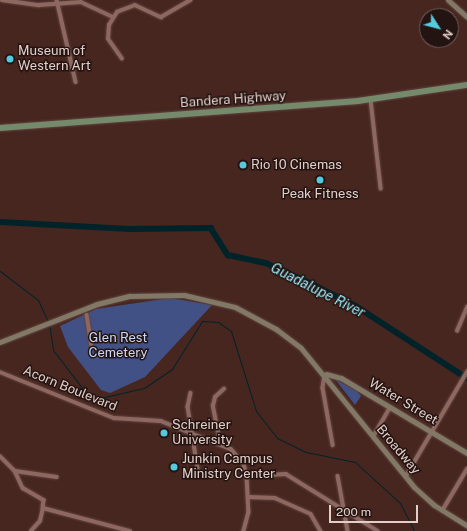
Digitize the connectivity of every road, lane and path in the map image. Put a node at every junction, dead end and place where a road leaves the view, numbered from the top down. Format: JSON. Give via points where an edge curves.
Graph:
{"nodes":[{"id":1,"x":2,"y":0,"type":"edge"},
{"id":2,"x":190,"y":0,"type":"edge"},
{"id":3,"x":448,"y":0,"type":"edge"},
{"id":4,"x":57,"y":2,"type":"edge"},
{"id":5,"x":113,"y":17,"type":"junction"},
{"id":6,"x":467,"y":17,"type":"edge"},
{"id":7,"x":122,"y":59,"type":"dead end"},
{"id":8,"x":76,"y":82,"type":"dead end"},
{"id":9,"x":467,"y":85,"type":"edge"},
{"id":10,"x":371,"y":100,"type":"junction"},
{"id":11,"x":0,"y":128,"type":"edge"},
{"id":12,"x":381,"y":188,"type":"dead end"},
{"id":13,"x":467,"y":307,"type":"edge"},
{"id":14,"x":87,"y":315,"type":"dead end"},
{"id":15,"x":456,"y":331,"type":"dead end"},
{"id":16,"x":0,"y":342,"type":"edge"},
{"id":17,"x":92,"y":345,"type":"dead end"},
{"id":18,"x":0,"y":372,"type":"edge"},
{"id":19,"x":467,"y":372,"type":"edge"},
{"id":20,"x":326,"y":374,"type":"junction"},
{"id":21,"x":224,"y":389,"type":"dead end"},
{"id":22,"x":191,"y":394,"type":"dead end"},
{"id":23,"x":390,"y":407,"type":"junction"},
{"id":24,"x":192,"y":432,"type":"junction"},
{"id":25,"x":432,"y":432,"type":"junction"},
{"id":26,"x":373,"y":437,"type":"junction"},
{"id":27,"x":220,"y":444,"type":"junction"},
{"id":28,"x":333,"y":445,"type":"dead end"},
{"id":29,"x":467,"y":453,"type":"edge"},
{"id":30,"x":0,"y":456,"type":"edge"},
{"id":31,"x":198,"y":469,"type":"dead end"},
{"id":32,"x":467,"y":469,"type":"edge"},
{"id":33,"x":15,"y":471,"type":"junction"},
{"id":34,"x":247,"y":476,"type":"junction"},
{"id":35,"x":338,"y":476,"type":"dead end"},
{"id":36,"x":406,"y":476,"type":"junction"},
{"id":37,"x":57,"y":477,"type":"dead end"},
{"id":38,"x":248,"y":497,"type":"junction"},
{"id":39,"x":43,"y":508,"type":"junction"},
{"id":40,"x":345,"y":511,"type":"junction"},
{"id":41,"x":442,"y":511,"type":"junction"},
{"id":42,"x":467,"y":526,"type":"edge"},
{"id":43,"x":375,"y":530,"type":"edge"},
{"id":44,"x":31,"y":531,"type":"edge"},
{"id":45,"x":130,"y":531,"type":"edge"},
{"id":46,"x":244,"y":531,"type":"edge"},
{"id":47,"x":321,"y":531,"type":"edge"},
{"id":48,"x":348,"y":531,"type":"edge"}],
"edges":[{"from":1,"to":4,"type":"street","via":[[39,5]]},
{"from":2,"to":5,"type":"street","via":[[161,17],[135,5],[122,8]]},
{"from":3,"to":6,"type":"main road"},
{"from":4,"to":5,"type":"street","via":[[88,4]]},
{"from":4,"to":8,"type":"street"},
{"from":5,"to":7,"type":"street","via":[[108,39],[116,54]]},
{"from":9,"to":10,"type":"main road","name":"Bandera Highway"},
{"from":10,"to":11,"type":"main road","name":"Bandera Highway"},
{"from":10,"to":12,"type":"street"},
{"from":13,"to":15,"type":"street"},
{"from":14,"to":17,"type":"street"},
{"from":16,"to":20,"type":"main road","via":[[108,300],[139,295],[207,298],[246,312],[276,329]]},
{"from":18,"to":24,"type":"street","name":"Acorn Boulevard","via":[[114,418],[161,421]]},
{"from":19,"to":25,"type":"street"},
{"from":20,"to":23,"type":"main road","name":"Water Street","via":[[341,378]]},
{"from":20,"to":26,"type":"main road","name":"Broadway"},
{"from":20,"to":28,"type":"street","via":[[323,388]]},
{"from":21,"to":27,"type":"street","via":[[215,397],[213,406]]},
{"from":22,"to":24,"type":"street","via":[[188,407]]},
{"from":23,"to":25,"type":"main road","name":"Water Street"},
{"from":23,"to":26,"type":"street"},
{"from":24,"to":27,"type":"street","name":"Acorn Boulevard"},
{"from":24,"to":31,"type":"street"},
{"from":25,"to":29,"type":"main road","name":"Water Street"},
{"from":25,"to":36,"type":"street"},
{"from":26,"to":36,"type":"main road","name":"Broadway"},
{"from":27,"to":34,"type":"street","name":"Acorn Boulevard","via":[[239,456]]},
{"from":30,"to":33,"type":"street"},
{"from":32,"to":41,"type":"street"},
{"from":33,"to":37,"type":"street"},
{"from":33,"to":39,"type":"street","via":[[23,488],[44,500]]},
{"from":34,"to":38,"type":"street","name":"Acorn Boulevard"},
{"from":34,"to":40,"type":"street","via":[[284,473]]},
{"from":35,"to":40,"type":"street"},
{"from":36,"to":41,"type":"main road","name":"Broadway"},
{"from":38,"to":46,"type":"street","name":"Acorn Boulevard"},
{"from":38,"to":47,"type":"street","via":[[275,498],[311,514]]},
{"from":39,"to":44,"type":"street","via":[[40,520]]},
{"from":39,"to":45,"type":"street"},
{"from":40,"to":43,"type":"street"},
{"from":40,"to":48,"type":"street"},
{"from":41,"to":42,"type":"main road","name":"Broadway"}]}
